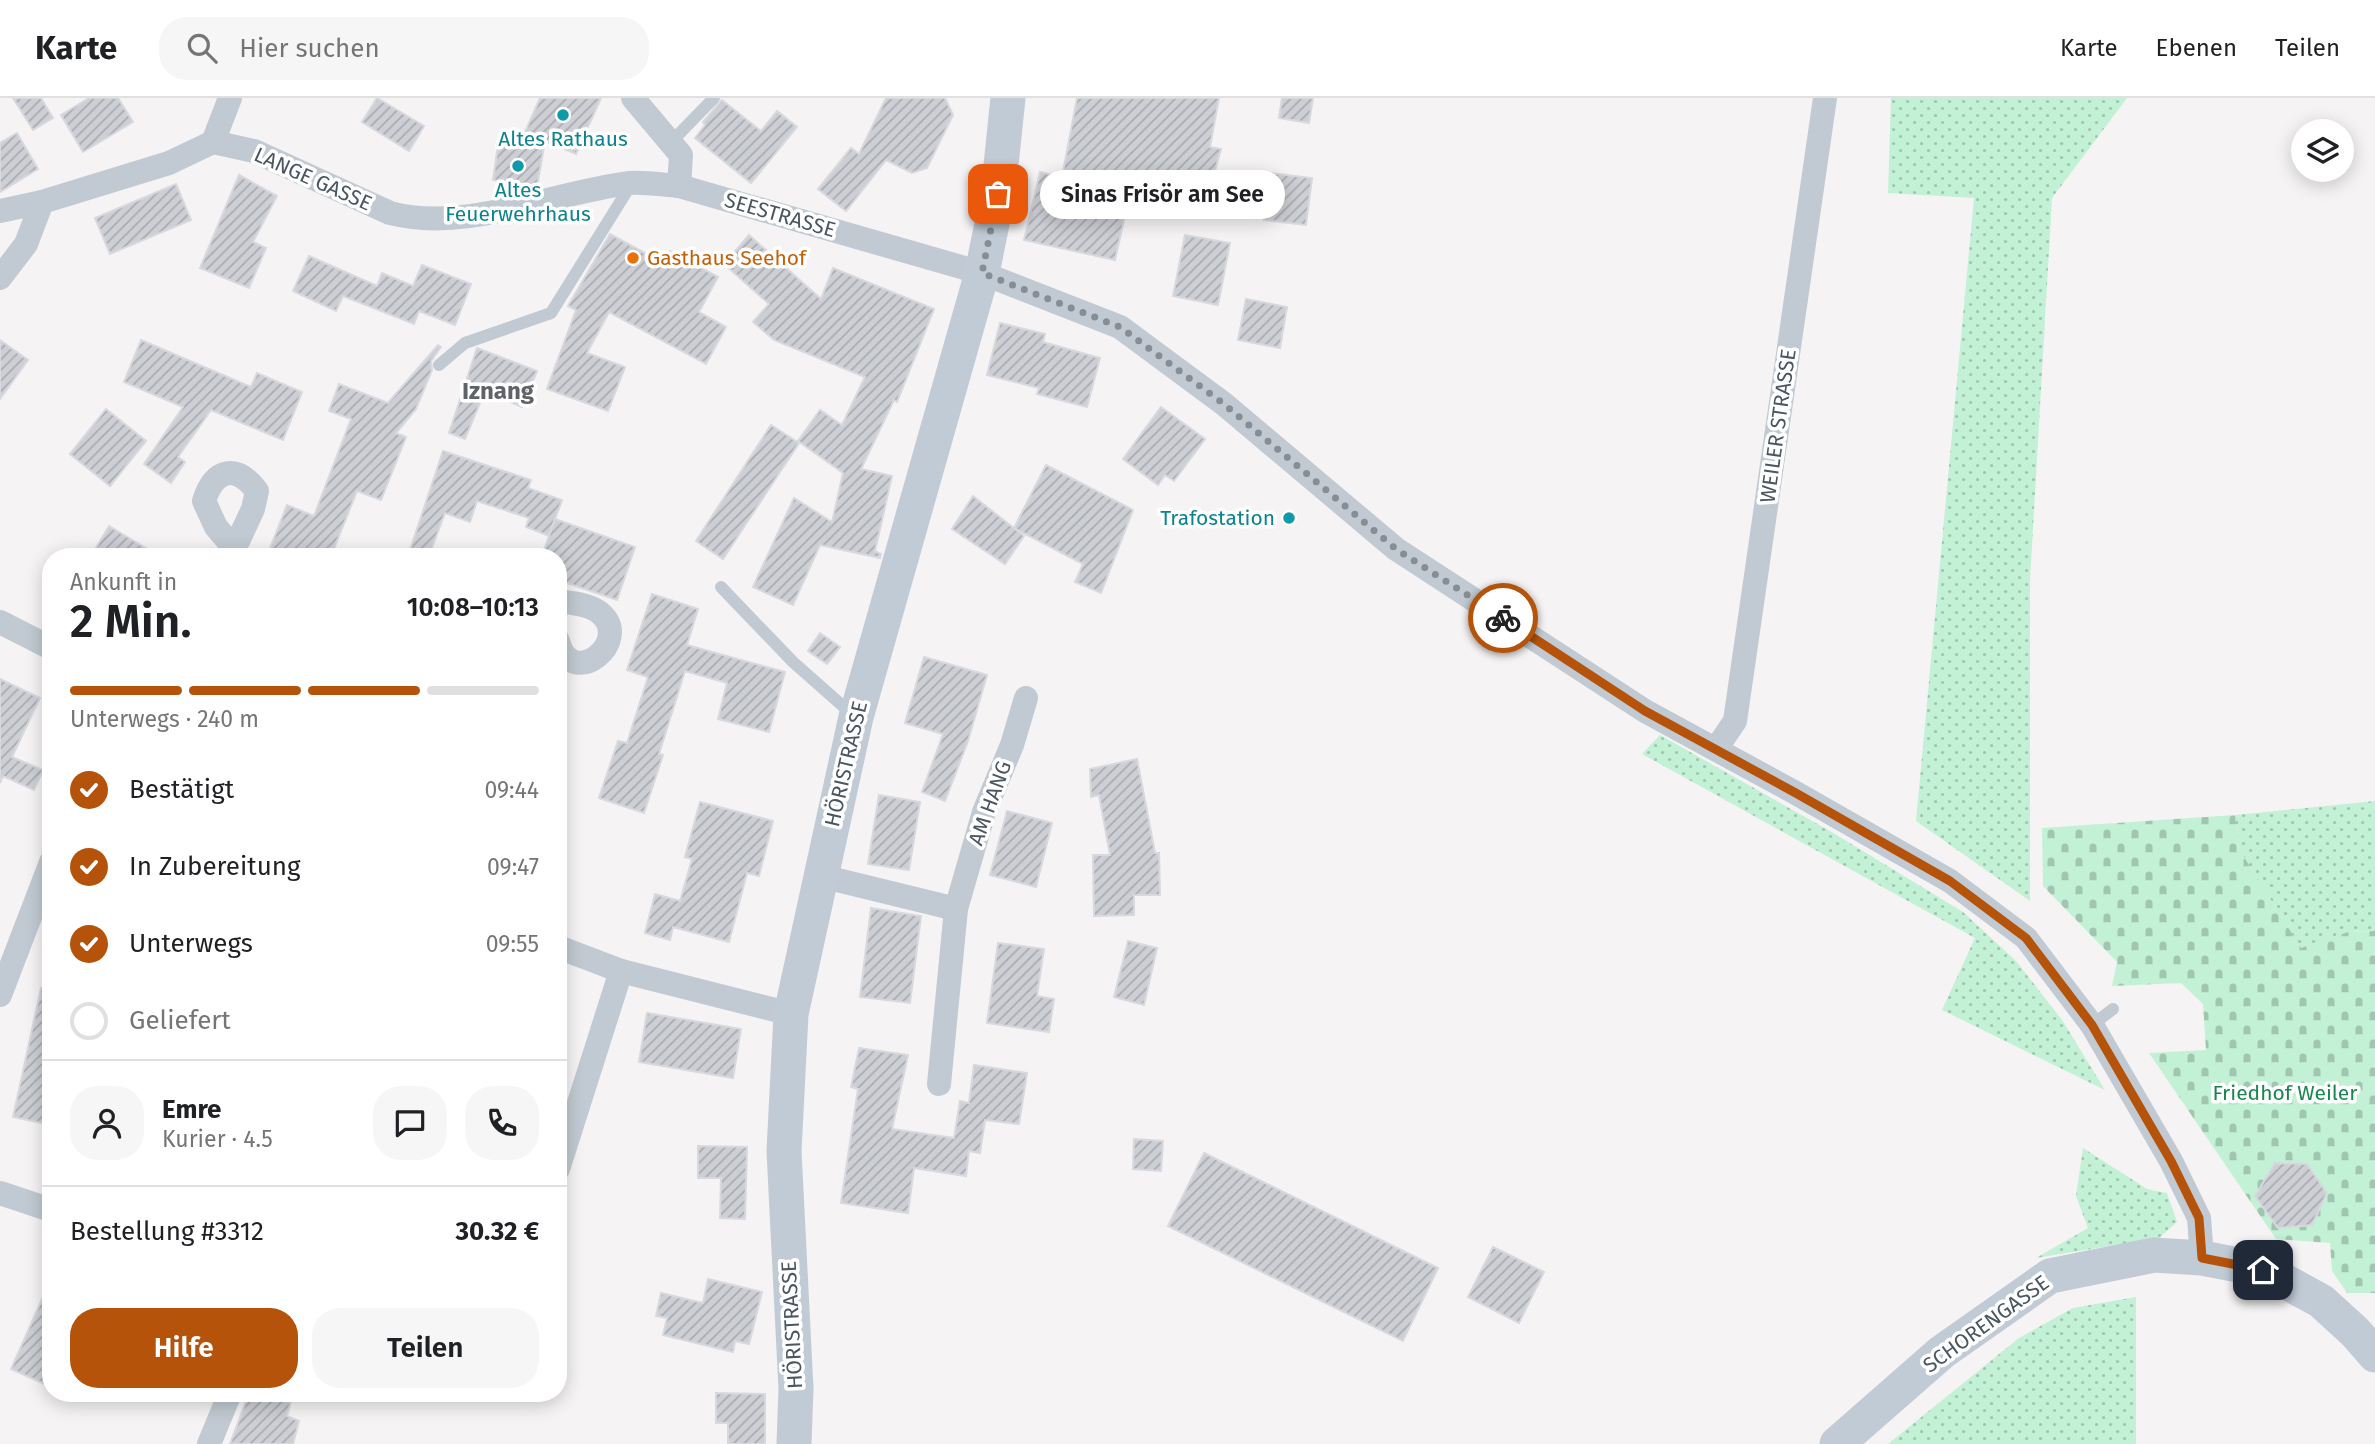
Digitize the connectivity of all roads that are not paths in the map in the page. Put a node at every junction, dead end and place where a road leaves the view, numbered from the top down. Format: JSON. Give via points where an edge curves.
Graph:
{"nodes":[{"id":1,"x":230,"y":98,"type":"edge"},
{"id":2,"x":633,"y":98,"type":"edge"},
{"id":3,"x":713,"y":98,"type":"edge"},
{"id":4,"x":1008,"y":98,"type":"edge"},
{"id":5,"x":1825,"y":98,"type":"edge"},
{"id":6,"x":672,"y":141,"type":"junction"},
{"id":7,"x":213,"y":142,"type":"junction"},
{"id":8,"x":632,"y":183,"type":"junction"},
{"id":9,"x":679,"y":186,"type":"junction"},
{"id":10,"x":42,"y":202,"type":"junction"},
{"id":11,"x":0,"y":211,"type":"edge"},
{"id":12,"x":982,"y":273,"type":"junction"},
{"id":13,"x":0,"y":278,"type":"edge"},
{"id":14,"x":439,"y":365,"type":"dead end"},
{"id":15,"x":721,"y":587,"type":"dead end"},
{"id":16,"x":567,"y":603,"type":"edge"},
{"id":17,"x":0,"y":622,"type":"edge"},
{"id":18,"x":42,"y":643,"type":"edge"},
{"id":19,"x":567,"y":657,"type":"edge"},
{"id":20,"x":1026,"y":698,"type":"dead end"},
{"id":21,"x":856,"y":717,"type":"junction"},
{"id":22,"x":1716,"y":749,"type":"junction"},
{"id":23,"x":821,"y":876,"type":"junction"},
{"id":24,"x":42,"y":885,"type":"edge"},
{"id":25,"x":956,"y":909,"type":"junction"},
{"id":26,"x":567,"y":950,"type":"edge"},
{"id":27,"x":621,"y":971,"type":"junction"},
{"id":28,"x":0,"y":995,"type":"edge"},
{"id":29,"x":2113,"y":1009,"type":"dead end"},
{"id":30,"x":791,"y":1014,"type":"junction"},
{"id":31,"x":2092,"y":1025,"type":"junction"},
{"id":32,"x":939,"y":1084,"type":"dead end"},
{"id":33,"x":567,"y":1141,"type":"edge"},
{"id":34,"x":0,"y":1193,"type":"edge"},
{"id":35,"x":42,"y":1207,"type":"edge"},
{"id":36,"x":2202,"y":1258,"type":"junction"},
{"id":37,"x":2375,"y":1355,"type":"edge"},
{"id":38,"x":226,"y":1402,"type":"edge"},
{"id":39,"x":209,"y":1444,"type":"edge"},
{"id":40,"x":794,"y":1444,"type":"edge"},
{"id":41,"x":1837,"y":1444,"type":"edge"}],
"edges":[{"from":1,"to":7,"type":"street"},
{"from":2,"to":6,"type":"street"},
{"from":3,"to":6,"type":"lane"},
{"from":4,"to":12,"type":"main road","name":"HÖRISTRASSE","via":[[998,194]]},
{"from":5,"to":22,"type":"street","name":"WEILER STRASSE","via":[[1735,721]]},
{"from":6,"to":9,"type":"street","via":[[681,155]]},
{"from":7,"to":8,"type":"street","name":"LANGE GASSE","via":[[254,151],[390,213],[413,219],[479,212]]},
{"from":7,"to":10,"type":"street","via":[[169,163]]},
{"from":8,"to":9,"type":"street","name":"LANGE GASSE"},
{"from":8,"to":14,"type":"lane","via":[[551,313],[465,343]]},
{"from":9,"to":12,"type":"street","name":"SEESTRASSE"},
{"from":10,"to":11,"type":"street"},
{"from":10,"to":13,"type":"street","via":[[26,244]]},
{"from":12,"to":21,"type":"main road","name":"HÖRISTRASSE"},
{"from":12,"to":22,"type":"street","via":[[1120,327],[1224,404],[1396,549],[1645,711]]},
{"from":15,"to":21,"type":"lane","via":[[793,662]]},
{"from":16,"to":19,"type":"street","via":[[600,612],[608,624],[608,644],[599,657],[585,663]]},
{"from":17,"to":18,"type":"street"},
{"from":20,"to":25,"type":"street","name":"AM HANG","via":[[984,812]]},
{"from":21,"to":23,"type":"main road","name":"HÖRISTRASSE"},
{"from":22,"to":31,"type":"street","via":[[1950,881],[2026,938]]},
{"from":23,"to":25,"type":"street"},
{"from":23,"to":30,"type":"main road","name":"HÖRISTRASSE"},
{"from":24,"to":28,"type":"street"},
{"from":25,"to":32,"type":"street","name":"AM HANG"},
{"from":26,"to":27,"type":"street"},
{"from":27,"to":30,"type":"street"},
{"from":27,"to":33,"type":"street"},
{"from":29,"to":31,"type":"lane"},
{"from":30,"to":40,"type":"main road","name":"HÖRISTRASSE","via":[[784,1152],[796,1389]]},
{"from":31,"to":36,"type":"street","via":[[2199,1218]]},
{"from":34,"to":35,"type":"street"},
{"from":36,"to":37,"type":"main road","name":"SCHORENGASSE","via":[[2263,1270],[2321,1301]]},
{"from":36,"to":41,"type":"main road","name":"SCHORENGASSE","via":[[2154,1255],[2050,1276],[1942,1352]]},
{"from":38,"to":39,"type":"street"}]}
